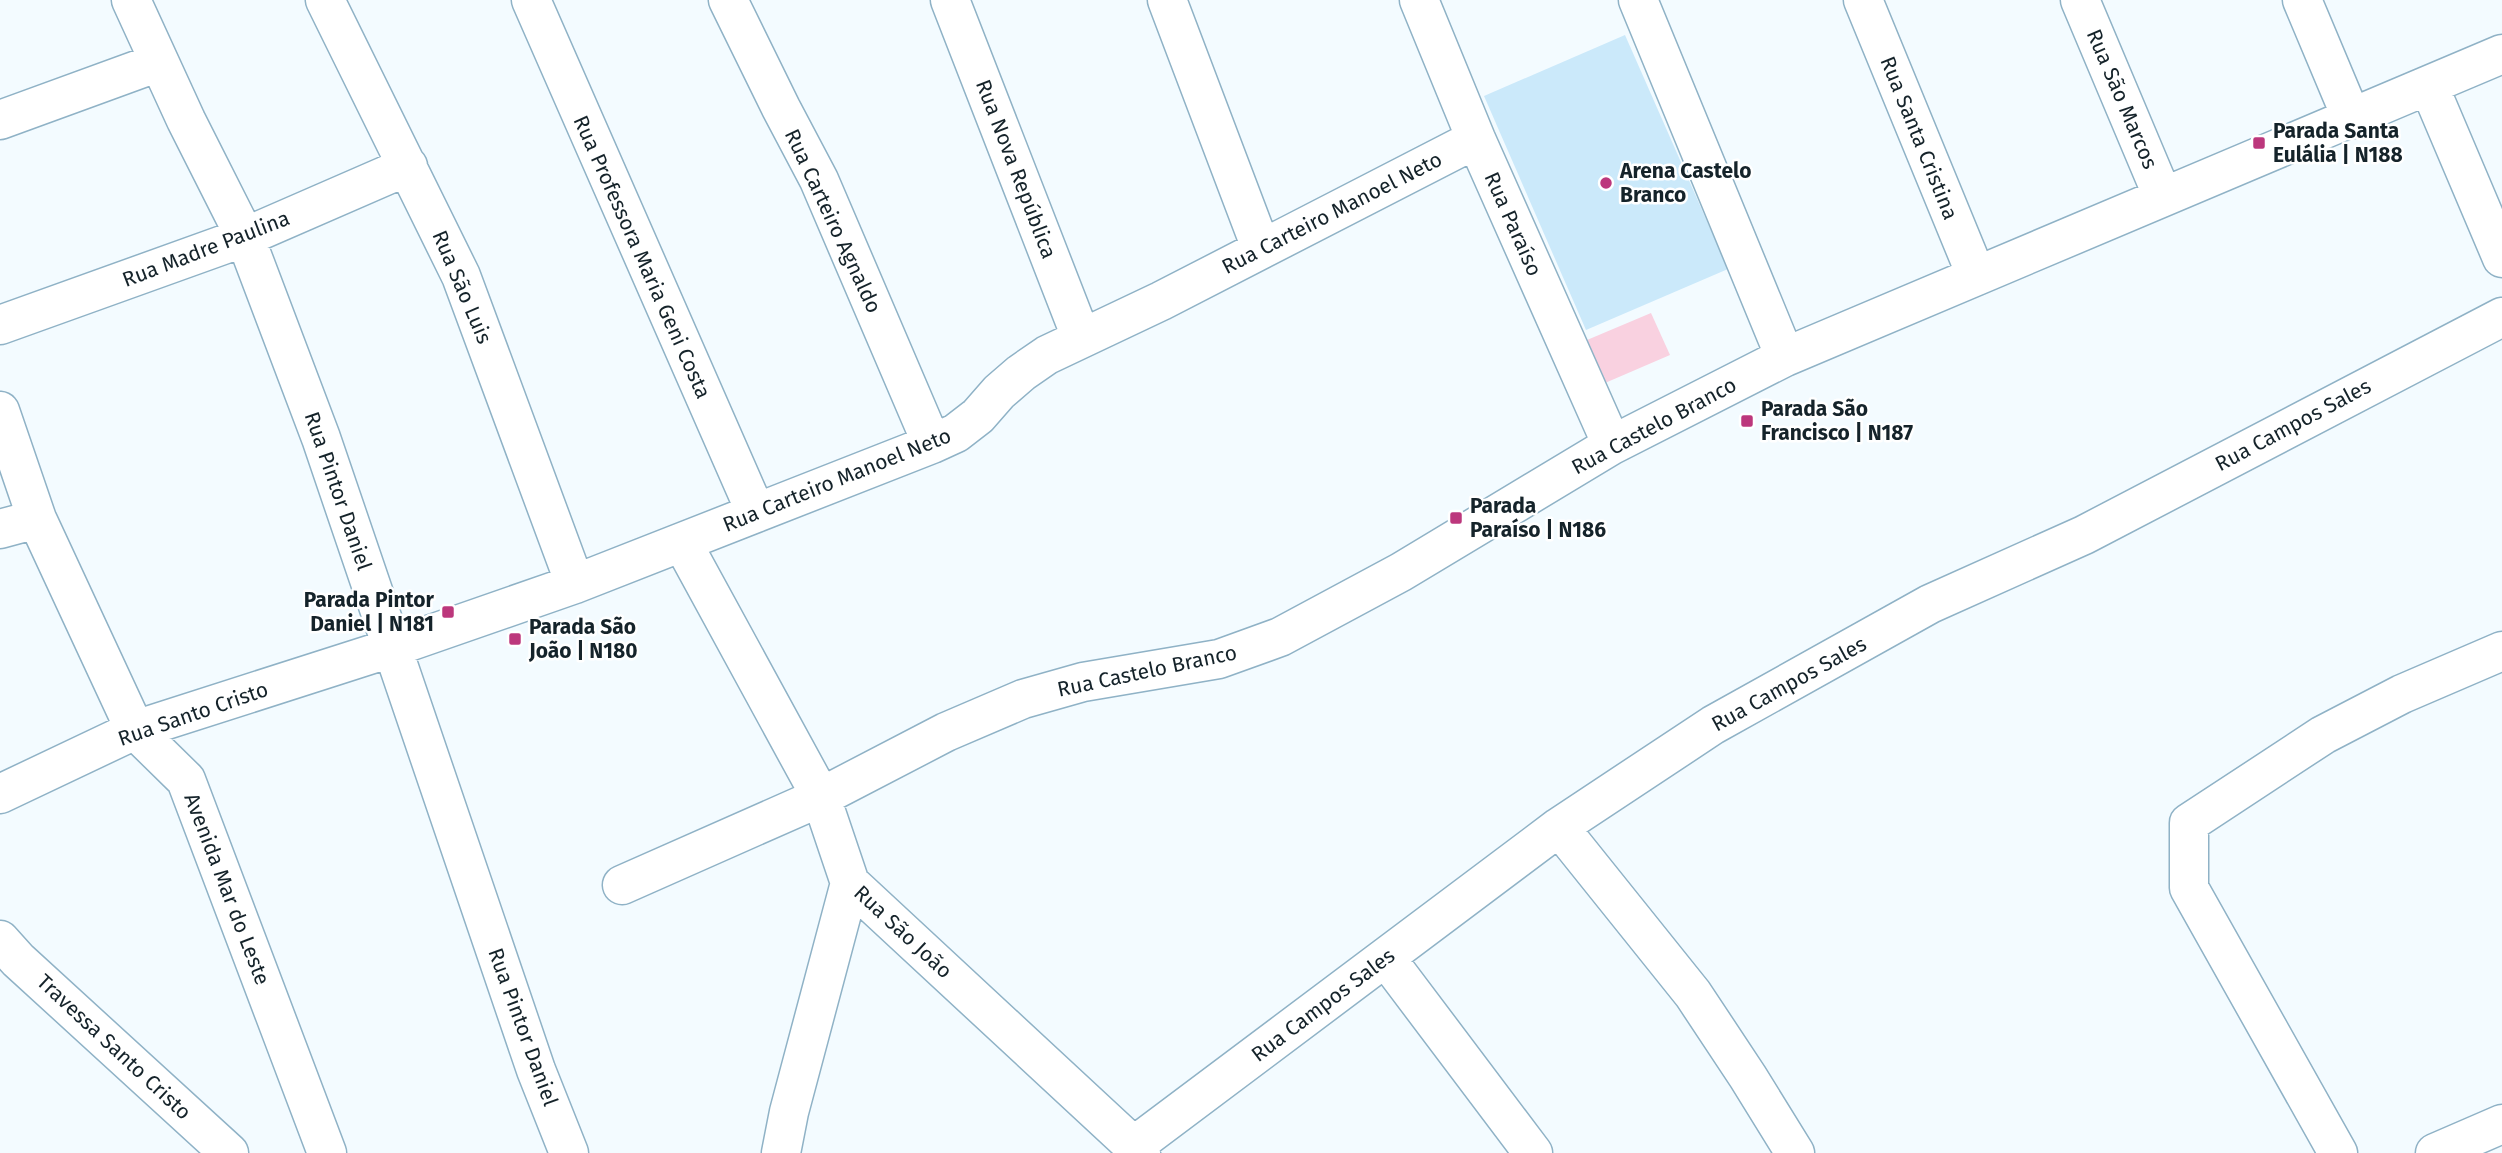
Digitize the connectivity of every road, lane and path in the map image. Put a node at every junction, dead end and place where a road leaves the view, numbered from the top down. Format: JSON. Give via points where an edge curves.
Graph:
{"nodes":[{"id":1,"x":131,"y":0,"type":"edge"},
{"id":2,"x":325,"y":0,"type":"edge"},
{"id":3,"x":531,"y":0,"type":"edge"},
{"id":4,"x":728,"y":0,"type":"edge"},
{"id":5,"x":950,"y":0,"type":"edge"},
{"id":6,"x":1167,"y":0,"type":"edge"},
{"id":7,"x":1419,"y":0,"type":"edge"},
{"id":8,"x":1637,"y":0,"type":"edge"},
{"id":9,"x":1863,"y":0,"type":"edge"},
{"id":10,"x":2081,"y":0,"type":"edge"},
{"id":11,"x":2302,"y":0,"type":"edge"},
{"id":12,"x":2502,"y":54,"type":"edge"},
{"id":13,"x":159,"y":62,"type":"junction"},
{"id":14,"x":2429,"y":86,"type":"junction"},
{"id":15,"x":2352,"y":119,"type":"junction"},
{"id":16,"x":0,"y":120,"type":"edge"},
{"id":17,"x":1476,"y":139,"type":"junction"},
{"id":18,"x":408,"y":166,"type":"junction"},
{"id":19,"x":2163,"y":197,"type":"junction"},
{"id":20,"x":245,"y":237,"type":"junction"},
{"id":21,"x":1261,"y":248,"type":"junction"},
{"id":22,"x":2502,"y":258,"type":"edge"},
{"id":23,"x":1976,"y":275,"type":"junction"},
{"id":24,"x":2502,"y":317,"type":"edge"},
{"id":25,"x":0,"y":325,"type":"edge"},
{"id":26,"x":1081,"y":337,"type":"junction"},
{"id":27,"x":1785,"y":357,"type":"junction"},
{"id":28,"x":0,"y":411,"type":"edge"},
{"id":29,"x":932,"y":444,"type":"junction"},
{"id":30,"x":1612,"y":445,"type":"junction"},
{"id":31,"x":756,"y":513,"type":"junction"},
{"id":32,"x":37,"y":519,"type":"junction"},
{"id":33,"x":0,"y":529,"type":"edge"},
{"id":34,"x":683,"y":544,"type":"junction"},
{"id":35,"x":575,"y":584,"type":"junction"},
{"id":36,"x":391,"y":648,"type":"junction"},
{"id":37,"x":2502,"y":652,"type":"edge"},
{"id":38,"x":135,"y":730,"type":"junction"},
{"id":39,"x":0,"y":794,"type":"edge"},
{"id":40,"x":821,"y":797,"type":"junction"},
{"id":41,"x":1559,"y":827,"type":"junction"},
{"id":42,"x":850,"y":883,"type":"junction"},
{"id":43,"x":622,"y":885,"type":"dead end"},
{"id":44,"x":6,"y":957,"type":"edge"},
{"id":45,"x":1386,"y":958,"type":"junction"},
{"id":46,"x":2502,"y":1124,"type":"edge"},
{"id":47,"x":1137,"y":1150,"type":"edge"},
{"id":48,"x":229,"y":1153,"type":"edge"},
{"id":49,"x":327,"y":1153,"type":"edge"},
{"id":50,"x":569,"y":1153,"type":"edge"},
{"id":51,"x":781,"y":1153,"type":"edge"},
{"id":52,"x":1533,"y":1153,"type":"edge"},
{"id":53,"x":1794,"y":1153,"type":"edge"},
{"id":54,"x":2338,"y":1153,"type":"edge"},
{"id":55,"x":2435,"y":1153,"type":"edge"}],
"edges":[{"from":1,"to":13,"type":"street","name":"Rua Pintor Daniel"},
{"from":2,"to":18,"type":"street","name":"Rua São Luis"},
{"from":3,"to":31,"type":"street","name":"Rua Professora Maria Geni Costa"},
{"from":4,"to":29,"type":"street","name":"Rua Carteiro Agnaldo","via":[[819,180]]},
{"from":5,"to":26,"type":"street","name":"Rua Nova República"},
{"from":6,"to":21,"type":"street"},
{"from":7,"to":17,"type":"street","name":"Rua Paraíso"},
{"from":8,"to":27,"type":"street"},
{"from":9,"to":23,"type":"street","name":"Rua Santa Cristina"},
{"from":10,"to":19,"type":"street","name":"Rua São Marcos"},
{"from":11,"to":15,"type":"street"},
{"from":12,"to":14,"type":"street","name":"Rua Castelo Branco"},
{"from":13,"to":16,"type":"street"},
{"from":13,"to":20,"type":"street","name":"Rua Pintor Daniel"},
{"from":14,"to":15,"type":"street","name":"Rua Castelo Branco"},
{"from":14,"to":22,"type":"street"},
{"from":15,"to":19,"type":"street","name":"Rua Castelo Branco"},
{"from":17,"to":21,"type":"street","name":"Rua Carteiro Manoel Neto"},
{"from":17,"to":30,"type":"street","name":"Rua Paraíso"},
{"from":18,"to":20,"type":"street","name":"Rua Madre Paulina"},
{"from":18,"to":35,"type":"street","name":"Rua São Luis","via":[[461,276]]},
{"from":19,"to":23,"type":"street","name":"Rua Castelo Branco"},
{"from":20,"to":25,"type":"street","name":"Rua Madre Paulina"},
{"from":20,"to":36,"type":"street","name":"Rua Pintor Daniel","via":[[321,438]]},
{"from":21,"to":26,"type":"street","name":"Rua Carteiro Manoel Neto"},
{"from":23,"to":27,"type":"street","name":"Rua Castelo Branco"},
{"from":24,"to":41,"type":"street","name":"Rua Campos Sales","via":[[2084,535],[1930,604],[1713,725]]},
{"from":26,"to":29,"type":"street","name":"Rua Carteiro Manoel Neto","via":[[1021,373],[978,416]]},
{"from":27,"to":30,"type":"street","name":"Rua Castelo Branco"},
{"from":28,"to":32,"type":"street","name":"Avenida Mar do Leste"},
{"from":29,"to":31,"type":"street","name":"Rua Carteiro Manoel Neto"},
{"from":30,"to":40,"type":"street","name":"Rua Castelo Branco","via":[[1401,572],[1280,637],[1219,659],[1083,682],[1023,699],[946,732]]},
{"from":31,"to":34,"type":"street","name":"Rua Carteiro Manoel Neto"},
{"from":32,"to":33,"type":"street"},
{"from":32,"to":38,"type":"street","name":"Avenida Mar do Leste"},
{"from":34,"to":35,"type":"street","name":"Rua Carteiro Manoel Neto"},
{"from":34,"to":40,"type":"street","name":"Rua São João"},
{"from":35,"to":36,"type":"street","name":"Rua Carteiro Manoel Neto"},
{"from":36,"to":38,"type":"street","name":"Rua Santo Cristo"},
{"from":36,"to":50,"type":"street","name":"Rua Pintor Daniel","via":[[536,1070]]},
{"from":37,"to":54,"type":"street","via":[[2402,694],[2323,735],[2189,823],[2189,888]]},
{"from":38,"to":39,"type":"street","name":"Rua Santo Cristo"},
{"from":38,"to":49,"type":"street","name":"Avenida Mar do Leste","via":[[186,780]]},
{"from":40,"to":42,"type":"street","name":"Rua São João"},
{"from":40,"to":43,"type":"street","name":"Rua Castelo Branco"},
{"from":41,"to":45,"type":"street","name":"Rua Campos Sales"},
{"from":41,"to":53,"type":"street","via":[[1693,994]]},
{"from":42,"to":47,"type":"street","name":"Rua São João"},
{"from":42,"to":51,"type":"street"},
{"from":44,"to":48,"type":"street","name":"Travessa Santo Cristo"},
{"from":45,"to":47,"type":"street","name":"Rua Campos Sales"},
{"from":45,"to":52,"type":"street"},
{"from":46,"to":55,"type":"street"}]}
